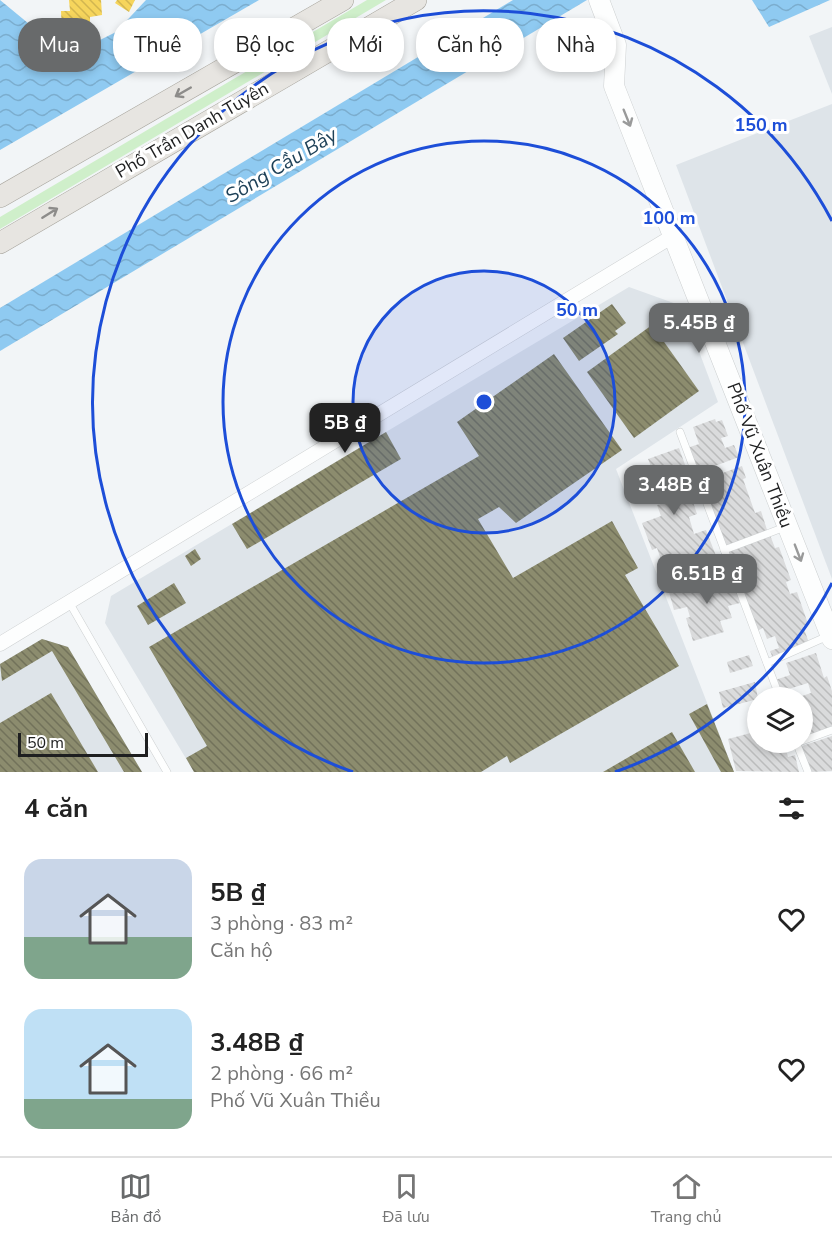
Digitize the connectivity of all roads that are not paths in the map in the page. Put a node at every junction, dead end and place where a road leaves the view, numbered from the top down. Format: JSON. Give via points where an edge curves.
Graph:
{"nodes":[{"id":1,"x":343,"y":0,"type":"edge"},
{"id":2,"x":416,"y":0,"type":"edge"},
{"id":3,"x":600,"y":3,"type":"edge"},
{"id":4,"x":0,"y":197,"type":"edge"},
{"id":5,"x":673,"y":236,"type":"junction"},
{"id":6,"x":0,"y":243,"type":"edge"},
{"id":7,"x":680,"y":432,"type":"dead end"},
{"id":8,"x":788,"y":526,"type":"junction"},
{"id":9,"x":724,"y":550,"type":"junction"},
{"id":10,"x":69,"y":602,"type":"junction"},
{"id":11,"x":831,"y":637,"type":"edge"},
{"id":12,"x":0,"y":644,"type":"edge"},
{"id":13,"x":767,"y":663,"type":"junction"},
{"id":14,"x":776,"y":687,"type":"edge"},
{"id":15,"x":832,"y":730,"type":"edge"},
{"id":16,"x":813,"y":737,"type":"edge"},
{"id":17,"x":801,"y":753,"type":"edge"},
{"id":18,"x":167,"y":772,"type":"edge"},
{"id":19,"x":808,"y":772,"type":"edge"}],
"edges":[{"from":1,"to":4,"type":"main road","name":"Phố Trần Danh Tuyên","one_way":true},
{"from":6,"to":2,"type":"main road","name":"Phố Trần Danh Tuyên","one_way":true},
{"from":3,"to":5,"type":"main road","name":"Phố Vũ Xuân Thiều","one_way":true,"via":[[615,45],[614,86]]},
{"from":5,"to":8,"type":"main road","name":"Phố Vũ Xuân Thiều"},
{"from":5,"to":10,"type":"street"},
{"from":7,"to":9,"type":"lane"},
{"from":8,"to":9,"type":"lane"},
{"from":8,"to":11,"type":"main road","name":"Phố Vũ Xuân Thiều","one_way":true},
{"from":9,"to":13,"type":"lane"},
{"from":10,"to":12,"type":"street"},
{"from":10,"to":18,"type":"lane"},
{"from":11,"to":13,"type":"lane"},
{"from":13,"to":14,"type":"lane"},
{"from":15,"to":16,"type":"lane"},
{"from":17,"to":19,"type":"lane"}]}
